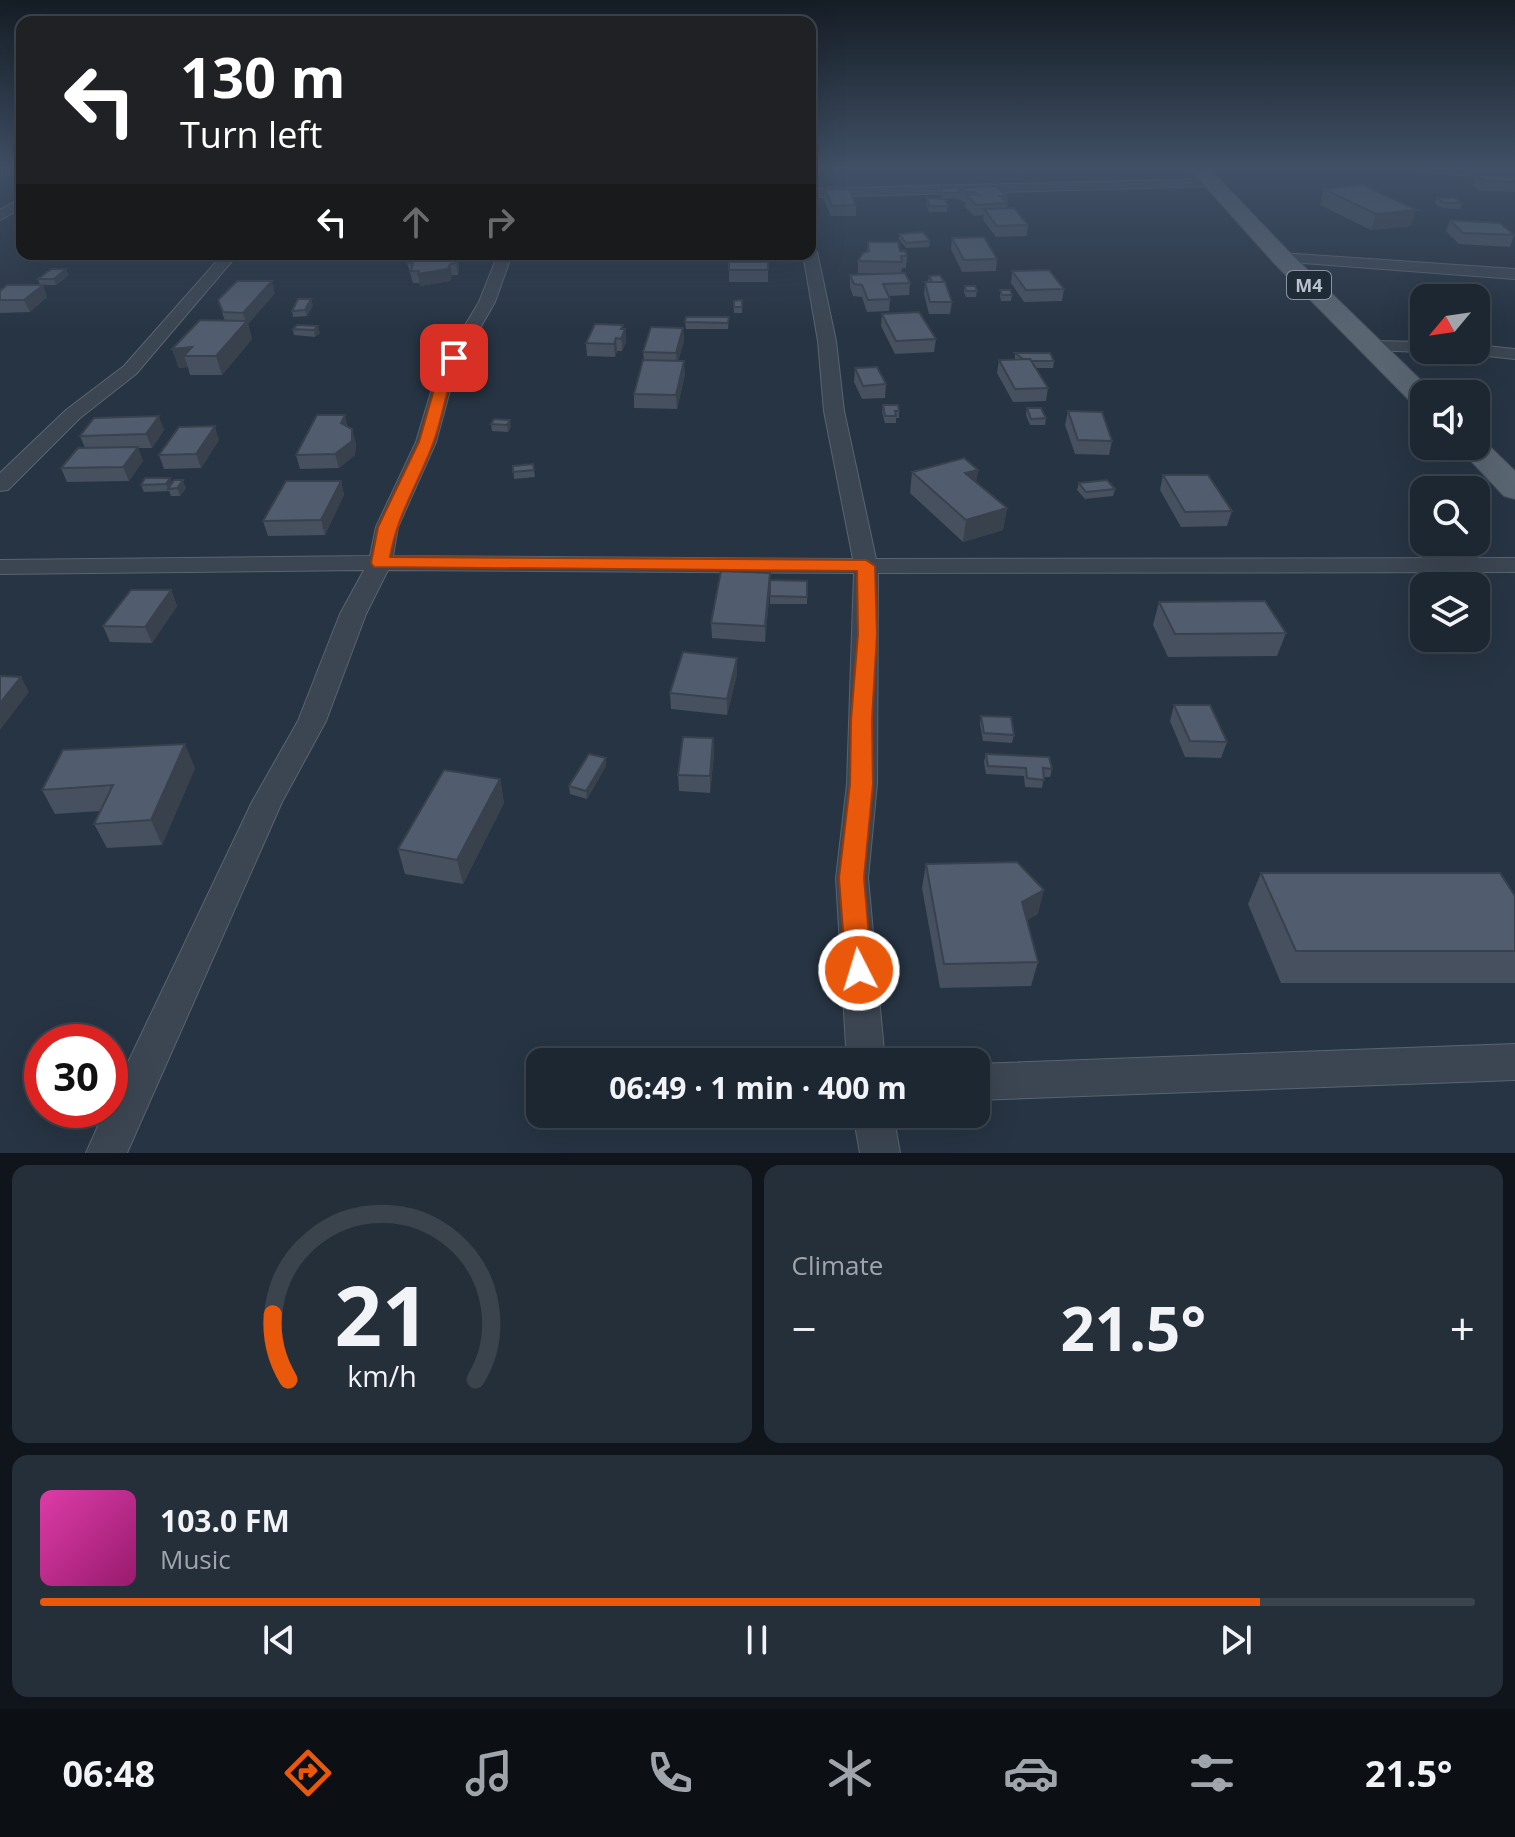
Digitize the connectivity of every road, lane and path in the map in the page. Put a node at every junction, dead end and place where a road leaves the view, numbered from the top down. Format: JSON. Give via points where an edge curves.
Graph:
{"nodes":[{"id":1,"x":1248,"y":222,"type":"edge"},
{"id":2,"x":1282,"y":258,"type":"junction"},
{"id":3,"x":226,"y":260,"type":"edge"},
{"id":4,"x":503,"y":260,"type":"edge"},
{"id":5,"x":812,"y":260,"type":"edge"},
{"id":6,"x":1515,"y":274,"type":"edge"},
{"id":7,"x":1371,"y":346,"type":"junction"},
{"id":8,"x":1410,"y":347,"type":"edge"},
{"id":9,"x":1490,"y":352,"type":"edge"},
{"id":10,"x":1515,"y":354,"type":"edge"},
{"id":11,"x":1410,"y":385,"type":"edge"},
{"id":12,"x":1486,"y":460,"type":"edge"},
{"id":13,"x":0,"y":485,"type":"edge"},
{"id":14,"x":1515,"y":489,"type":"edge"},
{"id":15,"x":380,"y":563,"type":"junction"},
{"id":16,"x":1515,"y":565,"type":"edge"},
{"id":17,"x":866,"y":566,"type":"junction"},
{"id":18,"x":0,"y":567,"type":"edge"},
{"id":19,"x":865,"y":1048,"type":"edge"},
{"id":20,"x":1515,"y":1062,"type":"edge"},
{"id":21,"x":990,"y":1081,"type":"edge"},
{"id":22,"x":876,"y":1128,"type":"edge"},
{"id":23,"x":106,"y":1153,"type":"edge"},
{"id":24,"x":880,"y":1153,"type":"edge"}],
"edges":[{"from":1,"to":2,"type":"main road","number":"M4"},
{"from":2,"to":6,"type":"street"},
{"from":2,"to":7,"type":"main road","number":"M4"},
{"from":3,"to":13,"type":"street","via":[[138,362],[73,414]]},
{"from":4,"to":15,"type":"street","via":[[487,302],[446,372],[426,442],[387,527]]},
{"from":5,"to":17,"type":"street","via":[[834,411]]},
{"from":7,"to":8,"type":"street"},
{"from":7,"to":11,"type":"main road","number":"M4"},
{"from":9,"to":10,"type":"street"},
{"from":12,"to":14,"type":"main road"},
{"from":15,"to":17,"type":"street"},
{"from":15,"to":18,"type":"street"},
{"from":15,"to":23,"type":"street","via":[[353,614],[312,721],[267,802]]},
{"from":16,"to":17,"type":"street"},
{"from":17,"to":19,"type":"street","via":[[862,784],[852,878]]},
{"from":20,"to":21,"type":"street"},
{"from":22,"to":24,"type":"street"}]}
